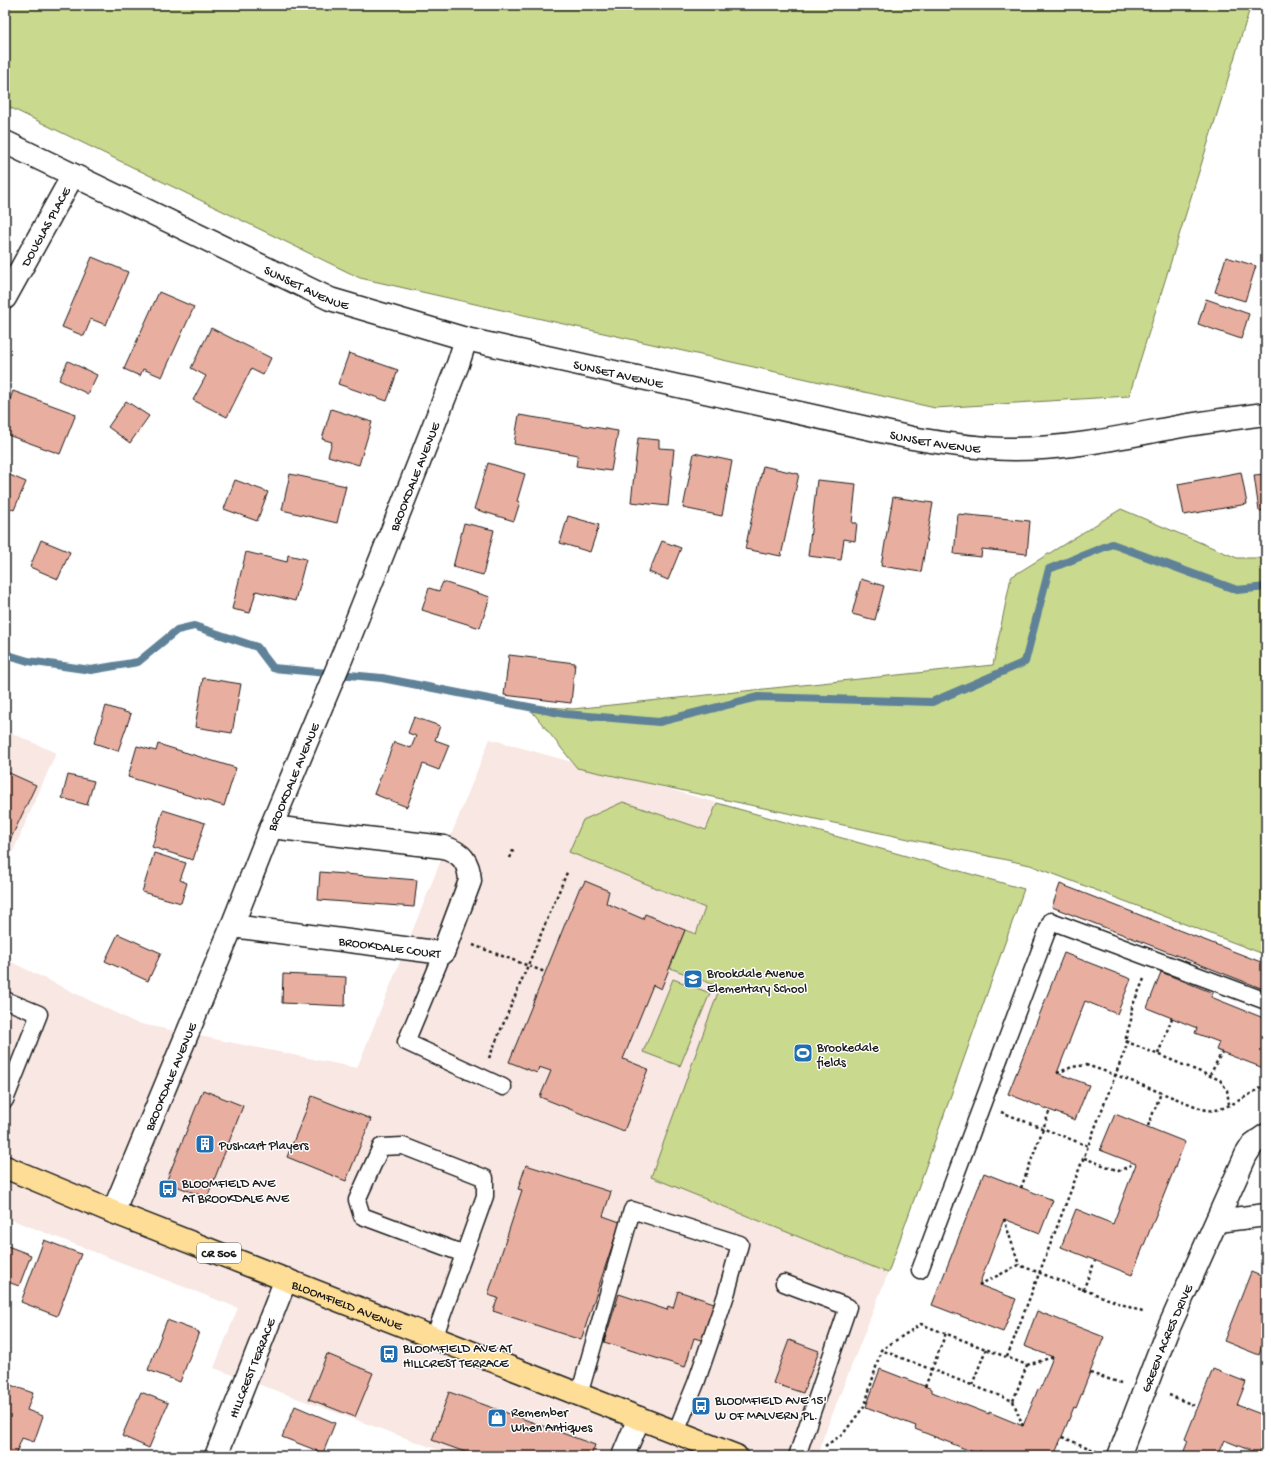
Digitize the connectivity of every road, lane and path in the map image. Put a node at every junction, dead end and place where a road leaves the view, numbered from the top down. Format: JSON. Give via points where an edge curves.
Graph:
{"nodes":[{"id":1,"x":5,"y":142,"type":"edge"},
{"id":2,"x":73,"y":175,"type":"junction"},
{"id":3,"x":5,"y":298,"type":"edge"},
{"id":4,"x":466,"y":339,"type":"junction"},
{"id":5,"x":1266,"y":414,"type":"edge"},
{"id":6,"x":271,"y":827,"type":"junction"},
{"id":7,"x":514,"y":848,"type":"dead end"},
{"id":8,"x":510,"y":858,"type":"dead end"},
{"id":9,"x":568,"y":870,"type":"dead end"},
{"id":10,"x":232,"y":926,"type":"junction"},
{"id":11,"x":484,"y":949,"type":"dead end"},
{"id":12,"x":443,"y":953,"type":"junction"},
{"id":13,"x":1153,"y":959,"type":"junction"},
{"id":14,"x":527,"y":966,"type":"junction"},
{"id":15,"x":545,"y":972,"type":"dead end"},
{"id":16,"x":5,"y":1000,"type":"edge"},
{"id":17,"x":1266,"y":1001,"type":"edge"},
{"id":18,"x":1172,"y":1018,"type":"dead end"},
{"id":19,"x":1128,"y":1042,"type":"junction"},
{"id":20,"x":1222,"y":1052,"type":"dead end"},
{"id":21,"x":1158,"y":1054,"type":"junction"},
{"id":22,"x":489,"y":1059,"type":"dead end"},
{"id":23,"x":1057,"y":1073,"type":"dead end"},
{"id":24,"x":1116,"y":1075,"type":"junction"},
{"id":25,"x":1210,"y":1075,"type":"junction"},
{"id":26,"x":1266,"y":1083,"type":"edge"},
{"id":27,"x":503,"y":1087,"type":"dead end"},
{"id":28,"x":1161,"y":1093,"type":"junction"},
{"id":29,"x":5,"y":1100,"type":"edge"},
{"id":30,"x":1229,"y":1104,"type":"junction"},
{"id":31,"x":1050,"y":1110,"type":"dead end"},
{"id":32,"x":999,"y":1112,"type":"dead end"},
{"id":33,"x":1148,"y":1126,"type":"dead end"},
{"id":34,"x":1043,"y":1129,"type":"junction"},
{"id":35,"x":1266,"y":1135,"type":"edge"},
{"id":36,"x":1088,"y":1146,"type":"junction"},
{"id":37,"x":1084,"y":1158,"type":"junction"},
{"id":38,"x":1133,"y":1164,"type":"dead end"},
{"id":39,"x":5,"y":1167,"type":"edge"},
{"id":40,"x":1021,"y":1188,"type":"dead end"},
{"id":41,"x":113,"y":1212,"type":"junction"},
{"id":42,"x":1266,"y":1215,"type":"edge"},
{"id":43,"x":1004,"y":1219,"type":"dead end"},
{"id":44,"x":1217,"y":1221,"type":"junction"},
{"id":45,"x":464,"y":1254,"type":"junction"},
{"id":46,"x":1095,"y":1261,"type":"dead end"},
{"id":47,"x":1019,"y":1265,"type":"junction"},
{"id":48,"x":920,"y":1270,"type":"dead end"},
{"id":49,"x":1039,"y":1273,"type":"junction"},
{"id":50,"x":286,"y":1279,"type":"junction"},
{"id":51,"x":784,"y":1282,"type":"dead end"},
{"id":52,"x":979,"y":1284,"type":"dead end"},
{"id":53,"x":1083,"y":1290,"type":"junction"},
{"id":54,"x":1145,"y":1313,"type":"dead end"},
{"id":55,"x":946,"y":1333,"type":"junction"},
{"id":56,"x":434,"y":1338,"type":"junction"},
{"id":57,"x":986,"y":1349,"type":"junction"},
{"id":58,"x":881,"y":1350,"type":"junction"},
{"id":59,"x":1007,"y":1357,"type":"junction"},
{"id":60,"x":1053,"y":1357,"type":"dead end"},
{"id":61,"x":1027,"y":1365,"type":"junction"},
{"id":62,"x":932,"y":1370,"type":"junction"},
{"id":63,"x":1090,"y":1373,"type":"dead end"},
{"id":64,"x":1124,"y":1384,"type":"dead end"},
{"id":65,"x":972,"y":1385,"type":"junction"},
{"id":66,"x":925,"y":1387,"type":"dead end"},
{"id":67,"x":1166,"y":1394,"type":"dead end"},
{"id":68,"x":579,"y":1395,"type":"junction"},
{"id":69,"x":1013,"y":1401,"type":"junction"},
{"id":70,"x":1198,"y":1407,"type":"dead end"},
{"id":71,"x":638,"y":1418,"type":"junction"},
{"id":72,"x":1023,"y":1426,"type":"dead end"},
{"id":73,"x":676,"y":1432,"type":"junction"},
{"id":74,"x":1062,"y":1437,"type":"dead end"},
{"id":75,"x":825,"y":1446,"type":"dead end"},
{"id":76,"x":1111,"y":1455,"type":"edge"},
{"id":77,"x":216,"y":1456,"type":"edge"},
{"id":78,"x":623,"y":1456,"type":"edge"},
{"id":79,"x":736,"y":1456,"type":"edge"},
{"id":80,"x":797,"y":1456,"type":"edge"}],
"edges":[{"from":1,"to":2,"type":"street","name":"SUNSET AVENUE"},
{"from":2,"to":3,"type":"street","name":"DOUGLAS PLACE"},
{"from":2,"to":4,"type":"street","name":"SUNSET AVENUE","via":[[330,299]]},
{"from":4,"to":5,"type":"street","name":"SUNSET AVENUE","via":[[912,438],[980,448],[1059,447]]},
{"from":4,"to":6,"type":"street","name":"BROOKDALE AVENUE","via":[[342,656]]},
{"from":6,"to":10,"type":"street","name":"BROOKDALE AVENUE"},
{"from":6,"to":12,"type":"street","name":"BROOKDALE COURT","via":[[444,847],[460,855],[466,862],[470,881]]},
{"from":7,"to":8,"type":"path"},
{"from":9,"to":14,"type":"path"},
{"from":10,"to":12,"type":"street","name":"BROOKDALE COURT"},
{"from":10,"to":41,"type":"street","name":"BROOKDALE AVENUE"},
{"from":11,"to":14,"type":"path"},
{"from":12,"to":27,"type":"lane","via":[[406,1042]]},
{"from":13,"to":17,"type":"lane"},
{"from":13,"to":19,"type":"path","via":[[1132,1007],[1131,1020],[1124,1041]]},
{"from":13,"to":48,"type":"lane","via":[[1051,921]]},
{"from":14,"to":15,"type":"path"},
{"from":14,"to":22,"type":"path"},
{"from":16,"to":29,"type":"lane","via":[[40,1014]]},
{"from":18,"to":21,"type":"path"},
{"from":19,"to":21,"type":"path"},
{"from":19,"to":24,"type":"path"},
{"from":20,"to":25,"type":"path"},
{"from":21,"to":25,"type":"path"},
{"from":23,"to":24,"type":"path","via":[[1086,1065]]},
{"from":24,"to":28,"type":"path"},
{"from":24,"to":36,"type":"path"},
{"from":25,"to":30,"type":"path","via":[[1225,1085]]},
{"from":26,"to":30,"type":"path","via":[[1256,1091]]},
{"from":28,"to":30,"type":"path","via":[[1206,1110],[1217,1110]]},
{"from":28,"to":33,"type":"path"},
{"from":31,"to":34,"type":"path"},
{"from":32,"to":34,"type":"path"},
{"from":34,"to":36,"type":"path"},
{"from":34,"to":40,"type":"path"},
{"from":35,"to":44,"type":"street","name":"GREEN ACRES DRIVE","via":[[1253,1144],[1246,1155]]},
{"from":36,"to":37,"type":"path"},
{"from":37,"to":38,"type":"path","via":[[1119,1171]]},
{"from":37,"to":49,"type":"path"},
{"from":39,"to":41,"type":"main road","name":"BLOOMFIELD AVENUE","number":"CR 506"},
{"from":41,"to":50,"type":"main road","name":"BLOOMFIELD AVENUE","number":"CR 506"},
{"from":42,"to":44,"type":"street"},
{"from":43,"to":47,"type":"path"},
{"from":44,"to":76,"type":"street","name":"GREEN ACRES DRIVE"},
{"from":45,"to":45,"type":"lane","via":[[485,1196],[485,1178],[403,1146],[381,1147],[357,1200],[362,1216]]},
{"from":45,"to":56,"type":"lane"},
{"from":46,"to":53,"type":"path"},
{"from":47,"to":49,"type":"path"},
{"from":47,"to":52,"type":"path"},
{"from":49,"to":53,"type":"path"},
{"from":49,"to":59,"type":"path"},
{"from":50,"to":56,"type":"main road","name":"BLOOMFIELD AVENUE","number":"CR 506"},
{"from":50,"to":77,"type":"street","name":"HILLCREST TERRACE"},
{"from":51,"to":80,"type":"lane","via":[[848,1307]]},
{"from":53,"to":54,"type":"path"},
{"from":55,"to":57,"type":"path"},
{"from":55,"to":58,"type":"path","via":[[921,1324]]},
{"from":55,"to":62,"type":"path"},
{"from":56,"to":68,"type":"main road","name":"BLOOMFIELD AVENUE","number":"CR 506"},
{"from":57,"to":59,"type":"path"},
{"from":57,"to":65,"type":"path"},
{"from":58,"to":62,"type":"path"},
{"from":58,"to":75,"type":"path","via":[[865,1405],[843,1434]]},
{"from":59,"to":61,"type":"path"},
{"from":60,"to":61,"type":"path"},
{"from":61,"to":69,"type":"path"},
{"from":62,"to":65,"type":"path"},
{"from":62,"to":66,"type":"path"},
{"from":63,"to":64,"type":"path"},
{"from":65,"to":69,"type":"path"},
{"from":67,"to":70,"type":"path"},
{"from":68,"to":71,"type":"main road","name":"BLOOMFIELD AVENUE","number":"CR 506"},
{"from":68,"to":73,"type":"lane","via":[[632,1210],[740,1244],[726,1295]]},
{"from":69,"to":72,"type":"path"},
{"from":71,"to":73,"type":"main road","name":"BLOOMFIELD AVENUE","number":"CR 506"},
{"from":71,"to":78,"type":"street"},
{"from":73,"to":79,"type":"main road","name":"BLOOMFIELD AVENUE","number":"CR 506"},
{"from":74,"to":76,"type":"path"}]}
